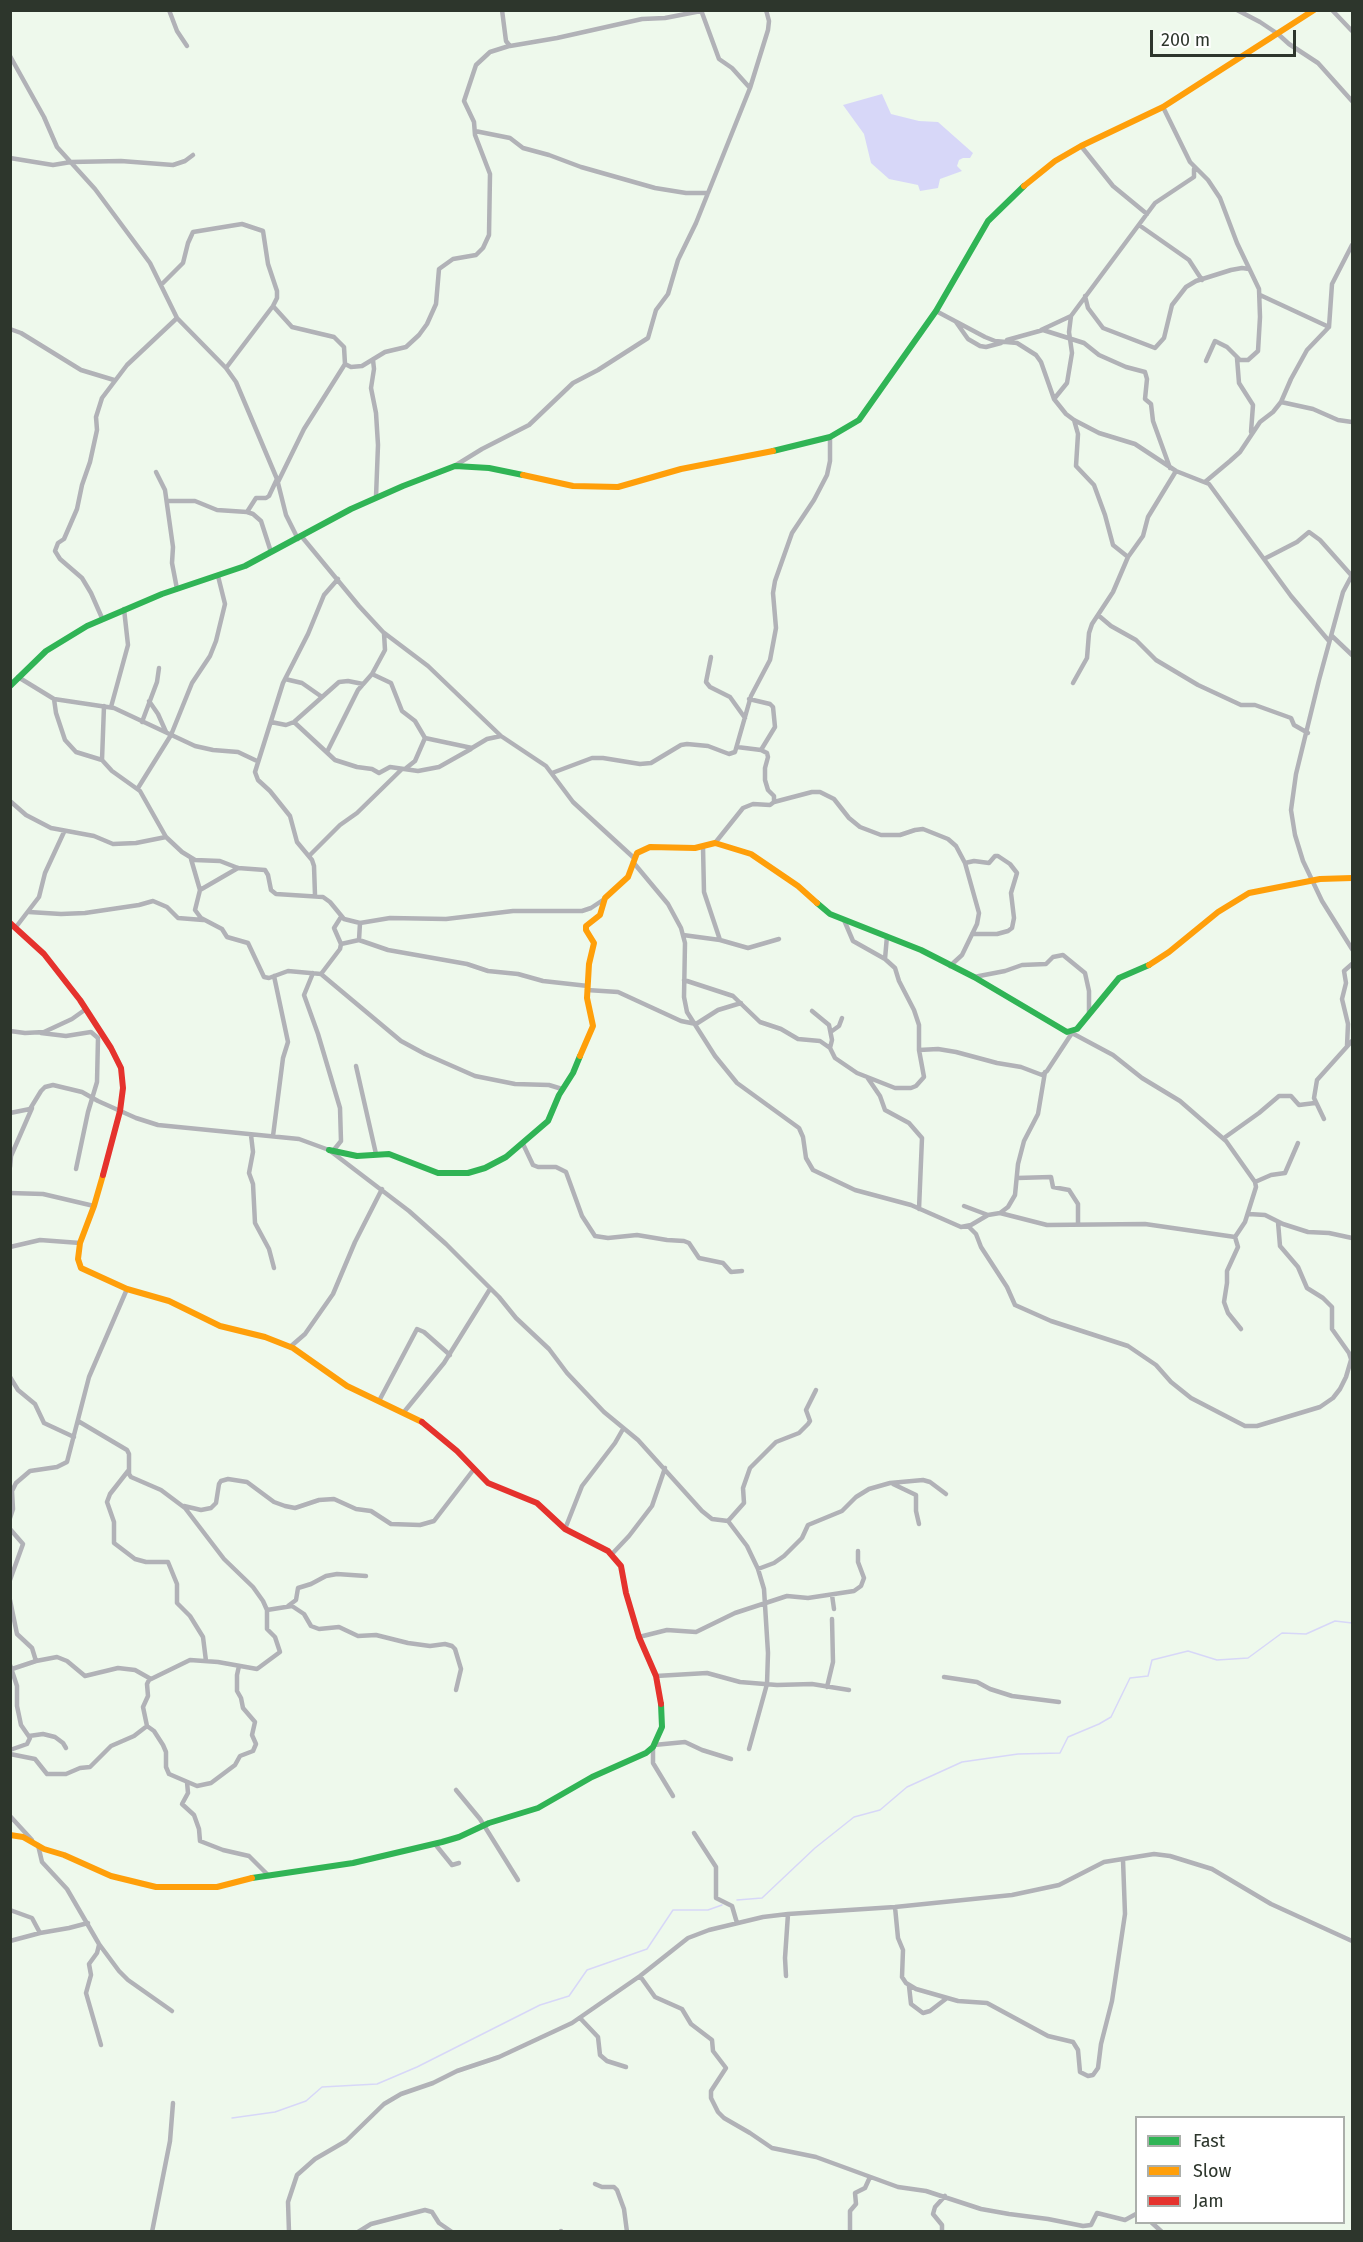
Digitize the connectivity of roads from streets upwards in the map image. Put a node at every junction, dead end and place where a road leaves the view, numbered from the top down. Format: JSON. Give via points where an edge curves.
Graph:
{"nodes":[{"id":1,"x":169,"y":10,"type":"edge"},
{"id":2,"x":502,"y":10,"type":"edge"},
{"id":3,"x":766,"y":10,"type":"edge"},
{"id":4,"x":1237,"y":10,"type":"edge"},
{"id":5,"x":1314,"y":10,"type":"edge"},
{"id":6,"x":1332,"y":10,"type":"edge"},
{"id":7,"x":701,"y":11,"type":"edge"},
{"id":8,"x":1353,"y":31,"type":"edge"},
{"id":9,"x":1278,"y":34,"type":"junction"},
{"id":10,"x":187,"y":46,"type":"dead end"},
{"id":11,"x":509,"y":46,"type":"junction"},
{"id":12,"x":10,"y":56,"type":"edge"},
{"id":13,"x":750,"y":88,"type":"junction"},
{"id":14,"x":1353,"y":101,"type":"edge"},
{"id":15,"x":1163,"y":107,"type":"junction"},
{"id":16,"x":475,"y":131,"type":"junction"},
{"id":17,"x":1081,"y":146,"type":"junction"},
{"id":18,"x":193,"y":155,"type":"dead end"},
{"id":19,"x":10,"y":158,"type":"edge"},
{"id":20,"x":71,"y":162,"type":"junction"},
{"id":21,"x":1193,"y":166,"type":"junction"},
{"id":22,"x":708,"y":193,"type":"junction"},
{"id":23,"x":1147,"y":214,"type":"junction"},
{"id":24,"x":1139,"y":225,"type":"junction"},
{"id":25,"x":1353,"y":245,"type":"edge"},
{"id":26,"x":1249,"y":269,"type":"junction"},
{"id":27,"x":1202,"y":280,"type":"junction"},
{"id":28,"x":160,"y":285,"type":"junction"},
{"id":29,"x":1260,"y":295,"type":"junction"},
{"id":30,"x":1085,"y":296,"type":"junction"},
{"id":31,"x":273,"y":306,"type":"junction"},
{"id":32,"x":936,"y":311,"type":"junction"},
{"id":33,"x":1071,"y":316,"type":"junction"},
{"id":34,"x":177,"y":318,"type":"junction"},
{"id":35,"x":956,"y":322,"type":"junction"},
{"id":36,"x":1329,"y":327,"type":"junction"},
{"id":37,"x":10,"y":329,"type":"edge"},
{"id":38,"x":1040,"y":330,"type":"junction"},
{"id":39,"x":1070,"y":338,"type":"junction"},
{"id":40,"x":1005,"y":342,"type":"junction"},
{"id":41,"x":1237,"y":358,"type":"junction"},
{"id":42,"x":373,"y":360,"type":"junction"},
{"id":43,"x":1206,"y":361,"type":"dead end"},
{"id":44,"x":345,"y":363,"type":"junction"},
{"id":45,"x":226,"y":368,"type":"junction"},
{"id":46,"x":114,"y":380,"type":"junction"},
{"id":47,"x":1054,"y":399,"type":"junction"},
{"id":48,"x":1281,"y":402,"type":"junction"},
{"id":49,"x":1074,"y":420,"type":"junction"},
{"id":50,"x":1353,"y":422,"type":"edge"},
{"id":51,"x":830,"y":437,"type":"junction"},
{"id":52,"x":1249,"y":437,"type":"junction"},
{"id":53,"x":455,"y":466,"type":"junction"},
{"id":54,"x":1170,"y":468,"type":"junction"},
{"id":55,"x":1176,"y":471,"type":"junction"},
{"id":56,"x":156,"y":472,"type":"dead end"},
{"id":57,"x":277,"y":481,"type":"junction"},
{"id":58,"x":1205,"y":482,"type":"junction"},
{"id":59,"x":376,"y":497,"type":"junction"},
{"id":60,"x":167,"y":501,"type":"junction"},
{"id":61,"x":247,"y":512,"type":"junction"},
{"id":62,"x":300,"y":538,"type":"junction"},
{"id":63,"x":272,"y":553,"type":"junction"},
{"id":64,"x":1128,"y":557,"type":"junction"},
{"id":65,"x":1264,"y":559,"type":"junction"},
{"id":66,"x":1352,"y":575,"type":"edge"},
{"id":67,"x":218,"y":576,"type":"junction"},
{"id":68,"x":338,"y":579,"type":"junction"},
{"id":69,"x":177,"y":589,"type":"junction"},
{"id":70,"x":124,"y":609,"type":"junction"},
{"id":71,"x":1098,"y":615,"type":"junction"},
{"id":72,"x":102,"y":618,"type":"junction"},
{"id":73,"x":383,"y":632,"type":"junction"},
{"id":74,"x":1331,"y":639,"type":"junction"},
{"id":75,"x":1353,"y":655,"type":"edge"},
{"id":76,"x":711,"y":657,"type":"dead end"},
{"id":77,"x":159,"y":668,"type":"dead end"},
{"id":78,"x":372,"y":674,"type":"junction"},
{"id":79,"x":18,"y":677,"type":"junction"},
{"id":80,"x":285,"y":679,"type":"junction"},
{"id":81,"x":1073,"y":683,"type":"dead end"},
{"id":82,"x":363,"y":684,"type":"junction"},
{"id":83,"x":10,"y":686,"type":"edge"},
{"id":84,"x":322,"y":697,"type":"junction"},
{"id":85,"x":54,"y":699,"type":"junction"},
{"id":86,"x":749,"y":699,"type":"junction"},
{"id":87,"x":149,"y":701,"type":"junction"},
{"id":88,"x":104,"y":706,"type":"junction"},
{"id":89,"x":111,"y":707,"type":"junction"},
{"id":90,"x":746,"y":718,"type":"junction"},
{"id":91,"x":142,"y":722,"type":"junction"},
{"id":92,"x":271,"y":722,"type":"junction"},
{"id":93,"x":294,"y":722,"type":"junction"},
{"id":94,"x":168,"y":733,"type":"junction"},
{"id":95,"x":1308,"y":733,"type":"junction"},
{"id":96,"x":501,"y":736,"type":"junction"},
{"id":97,"x":425,"y":738,"type":"junction"},
{"id":98,"x":737,"y":747,"type":"junction"},
{"id":99,"x":472,"y":748,"type":"junction"},
{"id":100,"x":761,"y":750,"type":"junction"},
{"id":101,"x":327,"y":752,"type":"junction"},
{"id":102,"x":102,"y":760,"type":"junction"},
{"id":103,"x":257,"y":761,"type":"junction"},
{"id":104,"x":403,"y":769,"type":"junction"},
{"id":105,"x":552,"y":773,"type":"junction"},
{"id":106,"x":138,"y":788,"type":"junction"},
{"id":107,"x":10,"y":801,"type":"edge"},
{"id":108,"x":774,"y":802,"type":"junction"},
{"id":109,"x":64,"y":832,"type":"junction"},
{"id":110,"x":166,"y":837,"type":"junction"},
{"id":111,"x":715,"y":843,"type":"junction"},
{"id":112,"x":703,"y":847,"type":"junction"},
{"id":113,"x":309,"y":856,"type":"junction"},
{"id":114,"x":191,"y":859,"type":"junction"},
{"id":115,"x":634,"y":860,"type":"junction"},
{"id":116,"x":965,"y":863,"type":"junction"},
{"id":117,"x":238,"y":868,"type":"junction"},
{"id":118,"x":1353,"y":878,"type":"edge"},
{"id":119,"x":1312,"y":881,"type":"junction"},
{"id":120,"x":200,"y":890,"type":"junction"},
{"id":121,"x":315,"y":895,"type":"junction"},
{"id":122,"x":603,"y":900,"type":"junction"},
{"id":123,"x":29,"y":912,"type":"junction"},
{"id":124,"x":341,"y":917,"type":"junction"},
{"id":125,"x":844,"y":920,"type":"junction"},
{"id":126,"x":205,"y":921,"type":"junction"},
{"id":127,"x":360,"y":922,"type":"junction"},
{"id":128,"x":13,"y":925,"type":"edge"},
{"id":129,"x":972,"y":934,"type":"junction"},
{"id":130,"x":683,"y":935,"type":"junction"},
{"id":131,"x":887,"y":936,"type":"junction"},
{"id":132,"x":779,"y":939,"type":"dead end"},
{"id":133,"x":359,"y":940,"type":"junction"},
{"id":134,"x":720,"y":940,"type":"junction"},
{"id":135,"x":341,"y":944,"type":"junction"},
{"id":136,"x":1353,"y":949,"type":"edge"},
{"id":137,"x":885,"y":959,"type":"junction"},
{"id":138,"x":1353,"y":964,"type":"edge"},
{"id":139,"x":950,"y":966,"type":"junction"},
{"id":140,"x":313,"y":973,"type":"junction"},
{"id":141,"x":321,"y":974,"type":"junction"},
{"id":142,"x":274,"y":976,"type":"junction"},
{"id":143,"x":974,"y":977,"type":"junction"},
{"id":144,"x":684,"y":980,"type":"junction"},
{"id":145,"x":587,"y":988,"type":"junction"},
{"id":146,"x":741,"y":1003,"type":"junction"},
{"id":147,"x":86,"y":1009,"type":"junction"},
{"id":148,"x":812,"y":1011,"type":"dead end"},
{"id":149,"x":1089,"y":1013,"type":"junction"},
{"id":150,"x":842,"y":1018,"type":"dead end"},
{"id":151,"x":696,"y":1024,"type":"junction"},
{"id":152,"x":10,"y":1031,"type":"edge"},
{"id":153,"x":832,"y":1031,"type":"junction"},
{"id":154,"x":41,"y":1032,"type":"junction"},
{"id":155,"x":1071,"y":1033,"type":"junction"},
{"id":156,"x":1353,"y":1041,"type":"edge"},
{"id":157,"x":1347,"y":1046,"type":"junction"},
{"id":158,"x":830,"y":1048,"type":"junction"},
{"id":159,"x":919,"y":1050,"type":"junction"},
{"id":160,"x":356,"y":1066,"type":"dead end"},
{"id":161,"x":1045,"y":1072,"type":"junction"},
{"id":162,"x":867,"y":1077,"type":"junction"},
{"id":163,"x":562,"y":1089,"type":"junction"},
{"id":164,"x":92,"y":1097,"type":"junction"},
{"id":165,"x":1316,"y":1103,"type":"junction"},
{"id":166,"x":33,"y":1107,"type":"junction"},
{"id":167,"x":120,"y":1111,"type":"junction"},
{"id":168,"x":10,"y":1113,"type":"edge"},
{"id":169,"x":1324,"y":1119,"type":"dead end"},
{"id":170,"x":251,"y":1135,"type":"junction"},
{"id":171,"x":273,"y":1136,"type":"junction"},
{"id":172,"x":1224,"y":1138,"type":"junction"},
{"id":173,"x":1298,"y":1143,"type":"dead end"},
{"id":174,"x":523,"y":1144,"type":"junction"},
{"id":175,"x":331,"y":1151,"type":"junction"},
{"id":176,"x":376,"y":1154,"type":"junction"},
{"id":177,"x":10,"y":1167,"type":"edge"},
{"id":178,"x":76,"y":1169,"type":"dead end"},
{"id":179,"x":1017,"y":1178,"type":"junction"},
{"id":180,"x":1255,"y":1182,"type":"junction"},
{"id":181,"x":382,"y":1189,"type":"junction"},
{"id":182,"x":10,"y":1193,"type":"edge"},
{"id":183,"x":94,"y":1206,"type":"junction"},
{"id":184,"x":964,"y":1206,"type":"dead end"},
{"id":185,"x":919,"y":1209,"type":"junction"},
{"id":186,"x":1000,"y":1214,"type":"junction"},
{"id":187,"x":1248,"y":1214,"type":"junction"},
{"id":188,"x":987,"y":1215,"type":"junction"},
{"id":189,"x":1278,"y":1222,"type":"junction"},
{"id":190,"x":1078,"y":1224,"type":"junction"},
{"id":191,"x":968,"y":1226,"type":"junction"},
{"id":192,"x":1235,"y":1237,"type":"junction"},
{"id":193,"x":1353,"y":1238,"type":"edge"},
{"id":194,"x":80,"y":1243,"type":"junction"},
{"id":195,"x":10,"y":1247,"type":"edge"},
{"id":196,"x":274,"y":1268,"type":"dead end"},
{"id":197,"x":742,"y":1271,"type":"dead end"},
{"id":198,"x":127,"y":1289,"type":"junction"},
{"id":199,"x":490,"y":1289,"type":"junction"},
{"id":200,"x":1241,"y":1329,"type":"dead end"},
{"id":201,"x":290,"y":1347,"type":"junction"},
{"id":202,"x":450,"y":1355,"type":"junction"},
{"id":203,"x":1352,"y":1362,"type":"edge"},
{"id":204,"x":10,"y":1377,"type":"edge"},
{"id":205,"x":816,"y":1390,"type":"dead end"},
{"id":206,"x":379,"y":1401,"type":"junction"},
{"id":207,"x":404,"y":1412,"type":"junction"},
{"id":208,"x":78,"y":1421,"type":"junction"},
{"id":209,"x":623,"y":1429,"type":"junction"},
{"id":210,"x":74,"y":1437,"type":"junction"},
{"id":211,"x":665,"y":1468,"type":"junction"},
{"id":212,"x":474,"y":1469,"type":"junction"},
{"id":213,"x":128,"y":1471,"type":"junction"},
{"id":214,"x":890,"y":1483,"type":"junction"},
{"id":215,"x":946,"y":1494,"type":"dead end"},
{"id":216,"x":182,"y":1505,"type":"junction"},
{"id":217,"x":10,"y":1518,"type":"edge"},
{"id":218,"x":728,"y":1521,"type":"junction"},
{"id":219,"x":919,"y":1524,"type":"dead end"},
{"id":220,"x":565,"y":1528,"type":"junction"},
{"id":221,"x":10,"y":1529,"type":"edge"},
{"id":222,"x":858,"y":1551,"type":"dead end"},
{"id":223,"x":612,"y":1554,"type":"junction"},
{"id":224,"x":758,"y":1569,"type":"junction"},
{"id":225,"x":366,"y":1576,"type":"dead end"},
{"id":226,"x":10,"y":1580,"type":"edge"},
{"id":227,"x":832,"y":1595,"type":"junction"},
{"id":228,"x":10,"y":1600,"type":"edge"},
{"id":229,"x":766,"y":1602,"type":"junction"},
{"id":230,"x":288,"y":1606,"type":"junction"},
{"id":231,"x":834,"y":1609,"type":"dead end"},
{"id":232,"x":267,"y":1610,"type":"junction"},
{"id":233,"x":832,"y":1619,"type":"dead end"},
{"id":234,"x":639,"y":1637,"type":"junction"},
{"id":235,"x":36,"y":1661,"type":"junction"},
{"id":236,"x":206,"y":1661,"type":"junction"},
{"id":237,"x":239,"y":1666,"type":"junction"},
{"id":238,"x":11,"y":1667,"type":"edge"},
{"id":239,"x":656,"y":1676,"type":"junction"},
{"id":240,"x":944,"y":1677,"type":"dead end"},
{"id":241,"x":151,"y":1679,"type":"junction"},
{"id":242,"x":767,"y":1684,"type":"junction"},
{"id":243,"x":827,"y":1687,"type":"junction"},
{"id":244,"x":456,"y":1690,"type":"dead end"},
{"id":245,"x":849,"y":1690,"type":"dead end"},
{"id":246,"x":1059,"y":1702,"type":"dead end"},
{"id":247,"x":147,"y":1726,"type":"junction"},
{"id":248,"x":29,"y":1736,"type":"junction"},
{"id":249,"x":654,"y":1746,"type":"junction"},
{"id":250,"x":66,"y":1748,"type":"dead end"},
{"id":251,"x":749,"y":1749,"type":"dead end"},
{"id":252,"x":10,"y":1752,"type":"edge"},
{"id":253,"x":731,"y":1759,"type":"dead end"},
{"id":254,"x":187,"y":1782,"type":"junction"},
{"id":255,"x":456,"y":1790,"type":"dead end"},
{"id":256,"x":673,"y":1796,"type":"dead end"},
{"id":257,"x":10,"y":1816,"type":"edge"},
{"id":258,"x":483,"y":1826,"type":"junction"},
{"id":259,"x":694,"y":1833,"type":"dead end"},
{"id":260,"x":10,"y":1835,"type":"edge"},
{"id":261,"x":32,"y":1840,"type":"junction"},
{"id":262,"x":435,"y":1844,"type":"junction"},
{"id":263,"x":38,"y":1845,"type":"junction"},
{"id":264,"x":1123,"y":1860,"type":"junction"},
{"id":265,"x":459,"y":1863,"type":"dead end"},
{"id":266,"x":269,"y":1876,"type":"junction"},
{"id":267,"x":518,"y":1880,"type":"dead end"},
{"id":268,"x":895,"y":1907,"type":"junction"},
{"id":269,"x":10,"y":1910,"type":"edge"},
{"id":270,"x":788,"y":1914,"type":"junction"},
{"id":271,"x":88,"y":1923,"type":"junction"},
{"id":272,"x":737,"y":1923,"type":"junction"},
{"id":273,"x":40,"y":1933,"type":"junction"},
{"id":274,"x":10,"y":1941,"type":"edge"},
{"id":275,"x":1353,"y":1941,"type":"edge"},
{"id":276,"x":99,"y":1944,"type":"junction"},
{"id":277,"x":640,"y":1976,"type":"junction"},
{"id":278,"x":786,"y":1976,"type":"dead end"},
{"id":279,"x":909,"y":1986,"type":"junction"},
{"id":280,"x":947,"y":1998,"type":"junction"},
{"id":281,"x":172,"y":2010,"type":"dead end"},
{"id":282,"x":580,"y":2018,"type":"junction"},
{"id":283,"x":101,"y":2045,"type":"dead end"},
{"id":284,"x":626,"y":2067,"type":"dead end"},
{"id":285,"x":173,"y":2103,"type":"dead end"},
{"id":286,"x":870,"y":2177,"type":"junction"},
{"id":287,"x":595,"y":2184,"type":"dead end"},
{"id":288,"x":945,"y":2196,"type":"junction"},
{"id":289,"x":1135,"y":2215,"type":"edge"},
{"id":290,"x":152,"y":2232,"type":"edge"},
{"id":291,"x":290,"y":2232,"type":"edge"},
{"id":292,"x":358,"y":2232,"type":"edge"},
{"id":293,"x":452,"y":2232,"type":"edge"},
{"id":294,"x":627,"y":2232,"type":"edge"},
{"id":295,"x":850,"y":2232,"type":"edge"},
{"id":296,"x":942,"y":2232,"type":"edge"}],
"edges":[{"from":1,"to":10,"type":"street"},
{"from":2,"to":11,"type":"street"},
{"from":3,"to":13,"type":"street","via":[[768,30]]},
{"from":4,"to":9,"type":"street"},
{"from":5,"to":9,"type":"street"},
{"from":6,"to":8,"type":"street"},
{"from":7,"to":11,"type":"street"},
{"from":7,"to":13,"type":"street","via":[[720,61]]},
{"from":9,"to":14,"type":"street","via":[[1322,66]]},
{"from":9,"to":15,"type":"street"},
{"from":11,"to":16,"type":"street","via":[[490,52],[472,71],[464,101]]},
{"from":12,"to":20,"type":"street","via":[[57,147]]},
{"from":13,"to":22,"type":"street"},
{"from":15,"to":17,"type":"street"},
{"from":15,"to":21,"type":"street"},
{"from":16,"to":22,"type":"street","via":[[510,138],[523,148],[655,188]]},
{"from":16,"to":42,"type":"street","via":[[491,179],[487,240],[473,257],[453,259],[439,269],[436,304],[419,335],[406,347]]},
{"from":17,"to":23,"type":"street","via":[[1113,186]]},
{"from":17,"to":32,"type":"street","via":[[1045,168],[995,213]]},
{"from":18,"to":20,"type":"street","via":[[176,164]]},
{"from":19,"to":20,"type":"street","via":[[53,165]]},
{"from":20,"to":28,"type":"street","via":[[150,262]]},
{"from":21,"to":23,"type":"street","via":[[1194,177],[1157,201]]},
{"from":21,"to":26,"type":"street","via":[[1220,198]]},
{"from":22,"to":53,"type":"street","via":[[646,340],[573,383],[529,425]]},
{"from":23,"to":24,"type":"street"},
{"from":24,"to":27,"type":"street","via":[[1189,260]]},
{"from":24,"to":30,"type":"street"},
{"from":25,"to":36,"type":"street","via":[[1332,284]]},
{"from":26,"to":27,"type":"street","via":[[1231,270]]},
{"from":26,"to":29,"type":"street"},
{"from":27,"to":30,"type":"street","via":[[1186,286],[1176,299],[1164,338],[1154,348],[1103,328],[1088,308]]},
{"from":28,"to":31,"type":"street","via":[[183,263],[193,232],[242,224],[265,234],[268,264],[277,291]]},
{"from":28,"to":34,"type":"street"},
{"from":29,"to":36,"type":"street"},
{"from":29,"to":41,"type":"street","via":[[1258,351],[1248,360]]},
{"from":30,"to":33,"type":"street"},
{"from":31,"to":44,"type":"street","via":[[296,328],[334,337],[344,347]]},
{"from":31,"to":45,"type":"street"},
{"from":32,"to":35,"type":"street"},
{"from":32,"to":51,"type":"street","via":[[862,416]]},
{"from":33,"to":38,"type":"street"},
{"from":33,"to":39,"type":"street"},
{"from":34,"to":45,"type":"street"},
{"from":34,"to":46,"type":"street"},
{"from":35,"to":40,"type":"street"},
{"from":35,"to":40,"type":"street","via":[[968,339],[980,346]]},
{"from":36,"to":48,"type":"street","via":[[1307,350]]},
{"from":37,"to":46,"type":"street","via":[[81,370]]},
{"from":38,"to":39,"type":"street"},
{"from":38,"to":40,"type":"street"},
{"from":39,"to":47,"type":"street","via":[[1067,383]]},
{"from":39,"to":54,"type":"street","via":[[1097,354],[1146,373],[1144,398],[1151,404]]},
{"from":40,"to":47,"type":"street","via":[[1017,343],[1036,355]]},
{"from":41,"to":43,"type":"street","via":[[1215,342]]},
{"from":41,"to":52,"type":"street","via":[[1239,383],[1254,410]]},
{"from":42,"to":44,"type":"street","via":[[356,368]]},
{"from":42,"to":59,"type":"street","via":[[371,388],[378,445]]},
{"from":44,"to":57,"type":"street"},
{"from":45,"to":57,"type":"street","via":[[246,404]]},
{"from":46,"to":72,"type":"street","via":[[96,417],[97,430],[76,513],[56,551],[82,578]]},
{"from":47,"to":49,"type":"street"},
{"from":48,"to":50,"type":"street"},
{"from":48,"to":52,"type":"street"},
{"from":49,"to":54,"type":"street","via":[[1099,433],[1130,441]]},
{"from":49,"to":64,"type":"street","via":[[1078,434],[1076,466],[1094,485],[1113,545]]},
{"from":51,"to":53,"type":"street","via":[[681,469],[618,487],[573,486],[489,468]]},
{"from":51,"to":86,"type":"street","via":[[827,475],[792,533],[775,580],[776,628],[770,660]]},
{"from":52,"to":58,"type":"street","via":[[1230,461]]},
{"from":53,"to":59,"type":"street"},
{"from":54,"to":55,"type":"street"},
{"from":55,"to":58,"type":"street"},
{"from":55,"to":64,"type":"street"},
{"from":56,"to":60,"type":"street"},
{"from":57,"to":61,"type":"street","via":[[269,496],[257,497]]},
{"from":57,"to":62,"type":"street","via":[[286,515]]},
{"from":58,"to":65,"type":"street"},
{"from":59,"to":62,"type":"street"},
{"from":60,"to":61,"type":"street","via":[[195,501],[217,510]]},
{"from":60,"to":69,"type":"street"},
{"from":61,"to":63,"type":"street","via":[[261,521]]},
{"from":62,"to":63,"type":"street"},
{"from":62,"to":68,"type":"street"},
{"from":63,"to":67,"type":"street"},
{"from":64,"to":71,"type":"street"},
{"from":65,"to":66,"type":"street","via":[[1309,532]]},
{"from":65,"to":74,"type":"street","via":[[1291,596]]},
{"from":66,"to":74,"type":"street","via":[[1343,592]]},
{"from":67,"to":69,"type":"street"},
{"from":67,"to":94,"type":"street","via":[[225,604],[221,625],[210,656],[192,682]]},
{"from":68,"to":73,"type":"street"},
{"from":68,"to":80,"type":"street","via":[[324,596]]},
{"from":69,"to":70,"type":"street"},
{"from":70,"to":72,"type":"street"},
{"from":70,"to":89,"type":"street","via":[[129,645]]},
{"from":71,"to":81,"type":"street","via":[[1089,633],[1087,658]]},
{"from":71,"to":95,"type":"street","via":[[1136,640],[1156,660],[1198,685],[1241,705],[1255,705],[1291,718]]},
{"from":72,"to":79,"type":"street","via":[[46,651]]},
{"from":73,"to":78,"type":"street","via":[[385,650]]},
{"from":73,"to":96,"type":"street","via":[[428,666]]},
{"from":74,"to":75,"type":"street"},
{"from":74,"to":95,"type":"street"},
{"from":76,"to":90,"type":"street","via":[[706,682],[730,697]]},
{"from":77,"to":87,"type":"street"},
{"from":78,"to":82,"type":"street"},
{"from":78,"to":97,"type":"street","via":[[391,683],[402,711],[415,721]]},
{"from":79,"to":83,"type":"street"},
{"from":79,"to":85,"type":"street"},
{"from":80,"to":84,"type":"street","via":[[302,683]]},
{"from":80,"to":92,"type":"street"},
{"from":82,"to":84,"type":"street","via":[[339,682]]},
{"from":82,"to":101,"type":"street"},
{"from":84,"to":93,"type":"street"},
{"from":85,"to":88,"type":"street"},
{"from":85,"to":102,"type":"street","via":[[62,735],[71,748]]},
{"from":86,"to":90,"type":"street"},
{"from":86,"to":100,"type":"street","via":[[773,707],[775,727]]},
{"from":87,"to":91,"type":"street"},
{"from":87,"to":94,"type":"street"},
{"from":88,"to":89,"type":"street"},
{"from":88,"to":102,"type":"street"},
{"from":89,"to":91,"type":"street"},
{"from":90,"to":98,"type":"street"},
{"from":91,"to":94,"type":"street"},
{"from":92,"to":93,"type":"street"},
{"from":92,"to":103,"type":"street"},
{"from":93,"to":101,"type":"street"},
{"from":94,"to":103,"type":"street","via":[[195,746],[238,752]]},
{"from":94,"to":106,"type":"street"},
{"from":95,"to":119,"type":"street","via":[[1291,810],[1298,848]]},
{"from":96,"to":99,"type":"street"},
{"from":96,"to":105,"type":"street"},
{"from":97,"to":99,"type":"street"},
{"from":97,"to":104,"type":"street","via":[[415,761]]},
{"from":98,"to":100,"type":"street"},
{"from":98,"to":105,"type":"street","via":[[729,754],[687,744],[646,764],[592,758]]},
{"from":99,"to":104,"type":"street","via":[[439,767]]},
{"from":100,"to":108,"type":"street","via":[[768,755],[765,780]]},
{"from":101,"to":104,"type":"street","via":[[337,761],[379,773],[390,767]]},
{"from":102,"to":106,"type":"street"},
{"from":103,"to":113,"type":"street","via":[[255,775],[290,816],[297,842]]},
{"from":104,"to":113,"type":"street"},
{"from":105,"to":115,"type":"street","via":[[573,802]]},
{"from":106,"to":110,"type":"street"},
{"from":107,"to":109,"type":"street","via":[[37,821]]},
{"from":108,"to":111,"type":"street","via":[[743,808]]},
{"from":108,"to":116,"type":"street","via":[[820,792],[834,799],[861,827],[881,835],[900,836],[923,829],[948,839]]},
{"from":109,"to":110,"type":"street","via":[[115,844]]},
{"from":109,"to":123,"type":"street","via":[[45,873],[39,897]]},
{"from":110,"to":114,"type":"street"},
{"from":111,"to":112,"type":"street"},
{"from":111,"to":125,"type":"street","via":[[759,858],[830,914]]},
{"from":112,"to":115,"type":"street","via":[[650,847],[639,851]]},
{"from":112,"to":134,"type":"street","via":[[704,892]]},
{"from":113,"to":121,"type":"street","via":[[314,866]]},
{"from":114,"to":117,"type":"street","via":[[224,862]]},
{"from":114,"to":120,"type":"street"},
{"from":115,"to":122,"type":"street","via":[[628,877]]},
{"from":115,"to":130,"type":"street","via":[[668,904]]},
{"from":116,"to":129,"type":"street","via":[[979,913]]},
{"from":116,"to":129,"type":"street","via":[[989,863],[998,856],[1017,873],[1011,898],[1012,927],[997,934]]},
{"from":117,"to":120,"type":"street"},
{"from":117,"to":121,"type":"street","via":[[265,870],[271,890],[280,896]]},
{"from":118,"to":119,"type":"street"},
{"from":119,"to":136,"type":"street"},
{"from":119,"to":149,"type":"street","via":[[1241,897],[1169,952],[1119,978]]},
{"from":120,"to":126,"type":"street","via":[[195,910]]},
{"from":121,"to":124,"type":"street","via":[[330,902]]},
{"from":122,"to":127,"type":"street","via":[[582,911],[513,911],[446,919]]},
{"from":122,"to":145,"type":"street","via":[[600,915],[585,928],[594,943]]},
{"from":123,"to":126,"type":"street","via":[[85,913],[153,901],[178,918]]},
{"from":123,"to":128,"type":"street"},
{"from":124,"to":127,"type":"street"},
{"from":124,"to":135,"type":"street","via":[[334,928]]},
{"from":125,"to":131,"type":"street"},
{"from":125,"to":137,"type":"street","via":[[852,940]]},
{"from":126,"to":142,"type":"street","via":[[222,928],[227,937],[248,943],[264,977]]},
{"from":127,"to":133,"type":"street"},
{"from":128,"to":147,"type":"street","via":[[44,954]]},
{"from":129,"to":139,"type":"street","via":[[962,955]]},
{"from":130,"to":134,"type":"street"},
{"from":130,"to":144,"type":"street"},
{"from":131,"to":137,"type":"street"},
{"from":131,"to":139,"type":"street"},
{"from":132,"to":134,"type":"street","via":[[748,948]]},
{"from":133,"to":135,"type":"street"},
{"from":133,"to":145,"type":"street","via":[[388,950]]},
{"from":135,"to":141,"type":"street"},
{"from":137,"to":159,"type":"street","via":[[896,970],[917,1018]]},
{"from":138,"to":157,"type":"street","via":[[1344,971],[1342,999],[1348,1024]]},
{"from":139,"to":143,"type":"street"},
{"from":140,"to":141,"type":"street"},
{"from":140,"to":142,"type":"street","via":[[288,971]]},
{"from":140,"to":175,"type":"street","via":[[304,995],[340,1108],[341,1141]]},
{"from":141,"to":163,"type":"street","via":[[397,1037],[425,1054],[475,1076]]},
{"from":142,"to":171,"type":"street","via":[[288,1042]]},
{"from":143,"to":149,"type":"street","via":[[1046,963],[1063,954],[1085,973]]},
{"from":143,"to":155,"type":"street"},
{"from":144,"to":146,"type":"street","via":[[733,996]]},
{"from":144,"to":151,"type":"street","via":[[684,1005]]},
{"from":145,"to":151,"type":"street","via":[[618,992]]},
{"from":145,"to":163,"type":"street","via":[[593,1026],[582,1056]]},
{"from":146,"to":151,"type":"street","via":[[718,1010]]},
{"from":146,"to":158,"type":"street","via":[[760,1022],[798,1039],[820,1041]]},
{"from":147,"to":154,"type":"street"},
{"from":147,"to":167,"type":"street","via":[[121,1068]]},
{"from":148,"to":153,"type":"street"},
{"from":149,"to":155,"type":"street"},
{"from":150,"to":153,"type":"street"},
{"from":151,"to":185,"type":"street","via":[[737,1083],[799,1128],[813,1170],[863,1193]]},
{"from":152,"to":154,"type":"street"},
{"from":153,"to":158,"type":"street"},
{"from":154,"to":164,"type":"street","via":[[71,1036],[91,1032],[98,1036],[98,1078]]},
{"from":155,"to":161,"type":"street"},
{"from":155,"to":172,"type":"street","via":[[1107,1051],[1180,1101]]},
{"from":156,"to":157,"type":"street"},
{"from":157,"to":165,"type":"street","via":[[1317,1080]]},
{"from":158,"to":162,"type":"street","via":[[835,1058]]},
{"from":159,"to":161,"type":"street","via":[[956,1052],[1040,1074]]},
{"from":159,"to":162,"type":"street","via":[[924,1077],[911,1089],[895,1088]]},
{"from":160,"to":176,"type":"street"},
{"from":161,"to":179,"type":"street","via":[[1038,1114],[1024,1141]]},
{"from":162,"to":185,"type":"street","via":[[885,1110],[909,1123],[922,1138]]},
{"from":163,"to":174,"type":"street","via":[[545,1125]]},
{"from":164,"to":166,"type":"street","via":[[50,1085],[41,1091]]},
{"from":164,"to":167,"type":"street"},
{"from":164,"to":178,"type":"street"},
{"from":165,"to":169,"type":"street"},
{"from":165,"to":172,"type":"street","via":[[1299,1105],[1291,1096],[1279,1096]]},
{"from":166,"to":168,"type":"street"},
{"from":166,"to":177,"type":"street","via":[[11,1156]]},
{"from":167,"to":170,"type":"street","via":[[165,1127]]},
{"from":167,"to":183,"type":"street"},
{"from":170,"to":171,"type":"street"},
{"from":170,"to":196,"type":"street","via":[[249,1173],[255,1223],[268,1246]]},
{"from":171,"to":175,"type":"street","via":[[299,1139]]},
{"from":172,"to":180,"type":"street"},
{"from":173,"to":180,"type":"street","via":[[1285,1173]]},
{"from":174,"to":176,"type":"street","via":[[485,1168],[468,1173],[425,1169],[394,1155]]},
{"from":174,"to":197,"type":"street","via":[[533,1165],[566,1172],[582,1216],[595,1236],[637,1235],[686,1241],[699,1258],[723,1263],[731,1272]]},
{"from":175,"to":176,"type":"street","via":[[357,1156]]},
{"from":175,"to":181,"type":"street"},
{"from":179,"to":186,"type":"street","via":[[1015,1195]]},
{"from":179,"to":190,"type":"street","via":[[1051,1177],[1053,1187],[1069,1190],[1078,1204]]},
{"from":180,"to":187,"type":"street"},
{"from":181,"to":199,"type":"street","via":[[440,1238]]},
{"from":181,"to":201,"type":"street","via":[[333,1294],[305,1334]]},
{"from":182,"to":183,"type":"street","via":[[43,1194]]},
{"from":183,"to":194,"type":"street"},
{"from":184,"to":188,"type":"street"},
{"from":185,"to":191,"type":"street","via":[[958,1226]]},
{"from":186,"to":188,"type":"street"},
{"from":186,"to":190,"type":"street","via":[[1042,1224]]},
{"from":187,"to":189,"type":"street","via":[[1265,1215]]},
{"from":187,"to":192,"type":"street"},
{"from":188,"to":191,"type":"street"},
{"from":189,"to":193,"type":"street","via":[[1308,1232]]},
{"from":189,"to":203,"type":"street","via":[[1281,1246],[1298,1267],[1307,1288],[1332,1307],[1332,1329]]},
{"from":190,"to":192,"type":"street","via":[[1152,1224]]},
{"from":191,"to":203,"type":"street","via":[[1015,1305],[1128,1346],[1156,1365],[1191,1398],[1245,1426],[1320,1407],[1333,1398]]},
{"from":192,"to":200,"type":"street","via":[[1238,1247],[1227,1271],[1224,1302]]},
{"from":194,"to":195,"type":"street","via":[[40,1240]]},
{"from":194,"to":198,"type":"street","via":[[81,1268]]},
{"from":198,"to":201,"type":"street","via":[[169,1301],[220,1326]]},
{"from":198,"to":208,"type":"street","via":[[89,1377]]},
{"from":199,"to":202,"type":"street"},
{"from":199,"to":209,"type":"street"},
{"from":201,"to":206,"type":"street","via":[[347,1386]]},
{"from":202,"to":206,"type":"street","via":[[417,1329]]},
{"from":202,"to":207,"type":"street"},
{"from":204,"to":210,"type":"street","via":[[35,1404],[44,1423]]},
{"from":205,"to":218,"type":"street","via":[[806,1410],[808,1424],[799,1433],[776,1442],[750,1468],[743,1488],[744,1503]]},
{"from":206,"to":207,"type":"street"},
{"from":207,"to":212,"type":"street","via":[[421,1421]]},
{"from":208,"to":210,"type":"street"},
{"from":208,"to":213,"type":"street","via":[[127,1450]]},
{"from":209,"to":211,"type":"street"},
{"from":209,"to":220,"type":"street","via":[[582,1486]]},
{"from":210,"to":217,"type":"street","via":[[64,1464],[30,1471],[16,1483]]},
{"from":211,"to":218,"type":"street","via":[[709,1518]]},
{"from":211,"to":223,"type":"street","via":[[652,1506]]},
{"from":212,"to":216,"type":"street","via":[[434,1521],[420,1525],[391,1524],[334,1499],[295,1508],[285,1506],[247,1482],[228,1479],[219,1484],[216,1503],[211,1508],[201,1510]]},
{"from":212,"to":220,"type":"street","via":[[493,1487],[540,1504]]},
{"from":213,"to":216,"type":"street","via":[[135,1480],[161,1490]]},
{"from":213,"to":236,"type":"street","via":[[107,1502],[114,1522],[114,1543],[135,1559],[168,1562],[177,1584],[177,1603],[203,1637]]},
{"from":214,"to":215,"type":"street","via":[[926,1480]]},
{"from":214,"to":219,"type":"street","via":[[916,1495]]},
{"from":214,"to":224,"type":"street","via":[[869,1489],[842,1511],[812,1522],[784,1556]]},
{"from":216,"to":232,"type":"street","via":[[224,1559],[253,1587]]},
{"from":218,"to":224,"type":"street"},
{"from":220,"to":223,"type":"street"},
{"from":221,"to":226,"type":"street","via":[[23,1544]]},
{"from":222,"to":227,"type":"street","via":[[863,1584],[850,1592]]},
{"from":223,"to":234,"type":"street","via":[[621,1566]]},
{"from":224,"to":229,"type":"street"},
{"from":225,"to":230,"type":"street","via":[[326,1576],[299,1587],[297,1598]]},
{"from":227,"to":229,"type":"street","via":[[791,1595]]},
{"from":227,"to":231,"type":"street"},
{"from":228,"to":235,"type":"street","via":[[17,1634],[32,1648]]},
{"from":229,"to":234,"type":"street","via":[[696,1632],[667,1630]]},
{"from":229,"to":242,"type":"street"},
{"from":230,"to":232,"type":"street"},
{"from":230,"to":244,"type":"street","via":[[302,1612],[311,1626],[319,1629],[339,1627],[357,1636],[452,1646],[461,1668]]},
{"from":232,"to":237,"type":"street","via":[[266,1626],[279,1645],[279,1655],[257,1669]]},
{"from":233,"to":243,"type":"street","via":[[833,1662]]},
{"from":234,"to":239,"type":"street"},
{"from":235,"to":238,"type":"street"},
{"from":235,"to":241,"type":"street","via":[[62,1659],[85,1676],[117,1668],[135,1670]]},
{"from":236,"to":237,"type":"street"},
{"from":236,"to":241,"type":"street","via":[[185,1661]]},
{"from":237,"to":254,"type":"street","via":[[237,1691],[243,1708],[255,1722],[254,1748],[211,1784],[200,1787]]},
{"from":238,"to":248,"type":"street","via":[[21,1725]]},
{"from":239,"to":242,"type":"street","via":[[707,1673]]},
{"from":239,"to":249,"type":"street","via":[[663,1713]]},
{"from":240,"to":246,"type":"street","via":[[976,1682],[1012,1696]]},
{"from":241,"to":247,"type":"street","via":[[147,1682],[143,1707]]},
{"from":242,"to":243,"type":"street"},
{"from":242,"to":251,"type":"street"},
{"from":243,"to":245,"type":"street"},
{"from":247,"to":252,"type":"street","via":[[111,1746],[90,1767],[66,1774],[47,1774],[35,1759]]},
{"from":247,"to":254,"type":"street","via":[[165,1749],[167,1771]]},
{"from":248,"to":250,"type":"street","via":[[55,1737]]},
{"from":248,"to":252,"type":"street","via":[[27,1744]]},
{"from":249,"to":253,"type":"street","via":[[685,1742]]},
{"from":249,"to":256,"type":"street","via":[[654,1764]]},
{"from":249,"to":258,"type":"street","via":[[538,1808]]},
{"from":254,"to":266,"type":"street","via":[[188,1793],[182,1804],[194,1815],[200,1841],[249,1856]]},
{"from":255,"to":258,"type":"street"},
{"from":257,"to":261,"type":"street"},
{"from":258,"to":262,"type":"street"},
{"from":258,"to":267,"type":"street"},
{"from":259,"to":272,"type":"street","via":[[716,1867],[716,1898],[732,1906]]},
{"from":260,"to":261,"type":"street"},
{"from":261,"to":263,"type":"street"},
{"from":262,"to":265,"type":"street","via":[[452,1864]]},
{"from":262,"to":266,"type":"street","via":[[353,1863]]},
{"from":263,"to":266,"type":"street","via":[[111,1876],[156,1887],[217,1887]]},
{"from":263,"to":271,"type":"street","via":[[42,1862],[67,1889]]},
{"from":264,"to":268,"type":"street","via":[[1104,1862],[1066,1882],[1038,1891]]},
{"from":264,"to":275,"type":"street","via":[[1160,1854],[1201,1864],[1271,1904]]},
{"from":264,"to":280,"type":"street","via":[[1124,1926],[1098,2068],[1093,2074],[1080,2072],[1078,2050],[1073,2043],[1048,2036],[987,2003]]},
{"from":268,"to":270,"type":"street"},
{"from":268,"to":279,"type":"street","via":[[903,1950],[902,1977]]},
{"from":269,"to":273,"type":"street","via":[[32,1918]]},
{"from":270,"to":272,"type":"street"},
{"from":270,"to":278,"type":"street"},
{"from":271,"to":273,"type":"street"},
{"from":271,"to":276,"type":"street"},
{"from":272,"to":277,"type":"street","via":[[688,1938]]},
{"from":273,"to":274,"type":"street"},
{"from":276,"to":281,"type":"street","via":[[125,1978]]},
{"from":276,"to":283,"type":"street","via":[[89,1964],[91,1975],[86,1994]]},
{"from":277,"to":282,"type":"street"},
{"from":277,"to":286,"type":"street","via":[[655,1997],[682,2009],[691,2024],[712,2040],[713,2051],[726,2068],[711,2091],[724,2118],[777,2150],[808,2155]]},
{"from":279,"to":280,"type":"street"},
{"from":279,"to":280,"type":"street","via":[[911,2004],[923,2013]]},
{"from":282,"to":284,"type":"street","via":[[598,2037],[600,2055]]},
{"from":282,"to":291,"type":"street","via":[[499,2057],[384,2104],[346,2141],[297,2175],[288,2202]]},
{"from":285,"to":290,"type":"street","via":[[170,2141]]},
{"from":286,"to":288,"type":"street"},
{"from":286,"to":295,"type":"street","via":[[864,2188],[855,2193]]},
{"from":287,"to":294,"type":"street","via":[[617,2190]]},
{"from":288,"to":289,"type":"street","via":[[986,2210],[1083,2226],[1091,2225],[1097,2213],[1125,2220]]},
{"from":288,"to":296,"type":"street","via":[[933,2214],[942,2225]]},
{"from":292,"to":293,"type":"street","via":[[371,2224],[425,2210]]}]}
